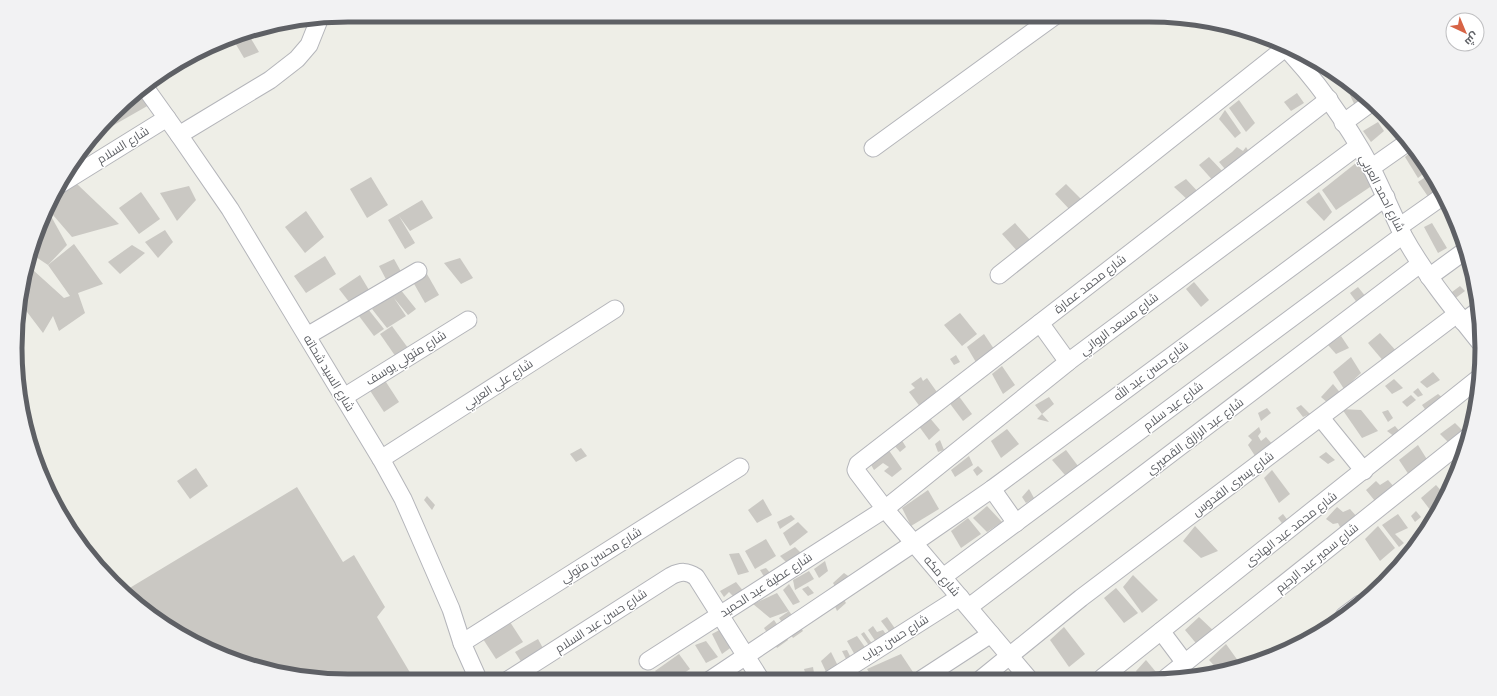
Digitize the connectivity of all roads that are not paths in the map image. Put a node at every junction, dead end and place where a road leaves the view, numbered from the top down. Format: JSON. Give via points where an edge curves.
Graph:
{"nodes":[{"id":1,"x":1046,"y":22,"type":"edge"},
{"id":2,"x":318,"y":24,"type":"edge"},
{"id":3,"x":1278,"y":49,"type":"edge"},
{"id":4,"x":1293,"y":56,"type":"edge"},
{"id":5,"x":148,"y":91,"type":"edge"},
{"id":6,"x":1329,"y":99,"type":"junction"},
{"id":7,"x":1367,"y":106,"type":"edge"},
{"id":8,"x":167,"y":118,"type":"junction"},
{"id":9,"x":1343,"y":122,"type":"junction"},
{"id":10,"x":180,"y":135,"type":"junction"},
{"id":11,"x":1404,"y":145,"type":"edge"},
{"id":12,"x":1358,"y":146,"type":"junction"},
{"id":13,"x":873,"y":148,"type":"dead end"},
{"id":14,"x":1371,"y":168,"type":"junction"},
{"id":15,"x":70,"y":178,"type":"edge"},
{"id":16,"x":1386,"y":197,"type":"junction"},
{"id":17,"x":1439,"y":200,"type":"edge"},
{"id":18,"x":1401,"y":231,"type":"junction"},
{"id":19,"x":1461,"y":253,"type":"edge"},
{"id":20,"x":418,"y":271,"type":"dead end"},
{"id":21,"x":1425,"y":271,"type":"junction"},
{"id":22,"x":999,"y":275,"type":"dead end"},
{"id":23,"x":615,"y":309,"type":"dead end"},
{"id":24,"x":1473,"y":313,"type":"edge"},
{"id":25,"x":1460,"y":318,"type":"junction"},
{"id":26,"x":468,"y":320,"type":"dead end"},
{"id":27,"x":1040,"y":323,"type":"junction"},
{"id":28,"x":307,"y":336,"type":"junction"},
{"id":29,"x":1474,"y":336,"type":"edge"},
{"id":30,"x":1068,"y":362,"type":"junction"},
{"id":31,"x":1473,"y":383,"type":"edge"},
{"id":32,"x":344,"y":397,"type":"junction"},
{"id":33,"x":1321,"y":418,"type":"junction"},
{"id":34,"x":1461,"y":443,"type":"edge"},
{"id":35,"x":381,"y":459,"type":"junction"},
{"id":36,"x":740,"y":467,"type":"dead end"},
{"id":37,"x":1364,"y":471,"type":"junction"},
{"id":38,"x":857,"y":472,"type":"joint"},
{"id":39,"x":992,"y":488,"type":"junction"},
{"id":40,"x":885,"y":509,"type":"junction"},
{"id":41,"x":1016,"y":523,"type":"junction"},
{"id":42,"x":914,"y":543,"type":"junction"},
{"id":43,"x":943,"y":577,"type":"junction"},
{"id":44,"x":964,"y":602,"type":"junction"},
{"id":45,"x":720,"y":614,"type":"junction"},
{"id":46,"x":1161,"y":631,"type":"junction"},
{"id":47,"x":991,"y":634,"type":"junction"},
{"id":48,"x":462,"y":643,"type":"junction"},
{"id":49,"x":746,"y":656,"type":"junction"},
{"id":50,"x":1010,"y":656,"type":"junction"},
{"id":51,"x":648,"y":660,"type":"dead end"},
{"id":52,"x":1185,"y":663,"type":"junction"},
{"id":53,"x":1173,"y":673,"type":"edge"},
{"id":54,"x":476,"y":674,"type":"edge"},
{"id":55,"x":517,"y":674,"type":"edge"},
{"id":56,"x":719,"y":674,"type":"edge"},
{"id":57,"x":757,"y":674,"type":"edge"},
{"id":58,"x":840,"y":674,"type":"edge"},
{"id":59,"x":930,"y":674,"type":"edge"},
{"id":60,"x":987,"y":674,"type":"edge"},
{"id":61,"x":1025,"y":674,"type":"edge"},
{"id":62,"x":1107,"y":674,"type":"edge"}],
"edges":[{"from":1,"to":13,"type":"street"},
{"from":2,"to":10,"type":"street","via":[[309,44],[283,71]]},
{"from":3,"to":22,"type":"street"},
{"from":4,"to":6,"type":"street","name":"شارع احمد العربي"},
{"from":5,"to":8,"type":"street","name":"شارع السيد شحاته"},
{"from":6,"to":9,"type":"street","name":"شارع احمد العربي"},
{"from":6,"to":27,"type":"street","name":"شارع محمد عمارة"},
{"from":7,"to":9,"type":"street"},
{"from":8,"to":10,"type":"street","name":"شارع السيد شحاته"},
{"from":8,"to":15,"type":"street","name":"شارع السلام"},
{"from":9,"to":12,"type":"street","name":"شارع احمد العربي"},
{"from":10,"to":28,"type":"street","name":"شارع السيد شحاته","via":[[230,209]]},
{"from":11,"to":14,"type":"street"},
{"from":12,"to":14,"type":"street","name":"شارع احمد العربي"},
{"from":12,"to":30,"type":"street","name":"شارع مسعد الرواني"},
{"from":14,"to":16,"type":"street","name":"شارع احمد العربي"},
{"from":16,"to":18,"type":"street","name":"شارع احمد العربي"},
{"from":16,"to":39,"type":"street","name":"شارع حسن عبد الله"},
{"from":17,"to":18,"type":"street","name":"شارع عيد سلام"},
{"from":18,"to":21,"type":"street","name":"شارع احمد العربي"},
{"from":18,"to":41,"type":"street","name":"شارع عيد سلام"},
{"from":19,"to":21,"type":"street","name":"شارع عبد الرازق القصيري"},
{"from":20,"to":28,"type":"street"},
{"from":21,"to":25,"type":"street","name":"شارع احمد العربي"},
{"from":21,"to":44,"type":"street","name":"شارع عبد الرازق القصيري"},
{"from":23,"to":35,"type":"street","name":"شارع على العربي"},
{"from":24,"to":25,"type":"street","name":"شارع يسرى القدوس"},
{"from":25,"to":29,"type":"street","name":"شارع احمد العربي"},
{"from":25,"to":33,"type":"street","name":"شارع يسرى القدوس"},
{"from":26,"to":32,"type":"street","name":"شارع متولي يوسف"},
{"from":27,"to":30,"type":"street"},
{"from":27,"to":38,"type":"street","name":"شارع محمد عمارة","via":[[858,464]]},
{"from":28,"to":32,"type":"street","name":"شارع السيد شحاته"},
{"from":30,"to":40,"type":"street","name":"شارع مسعد الرواني"},
{"from":31,"to":37,"type":"street","name":"شارع محمد عبد الهادى"},
{"from":32,"to":35,"type":"street","name":"شارع السيد شحاته"},
{"from":33,"to":37,"type":"street"},
{"from":33,"to":50,"type":"street","name":"شارع يسرى القدوس","via":[[1081,598]]},
{"from":34,"to":52,"type":"street","name":"شارع سمير عبد الرحيم"},
{"from":35,"to":48,"type":"street","name":"شارع السيد شحاته","via":[[409,511],[451,609]]},
{"from":36,"to":48,"type":"street","name":"شارع محسن متولي"},
{"from":37,"to":46,"type":"street","name":"شارع محمد عبد الهادى"},
{"from":38,"to":40,"type":"street","name":"شارع مكه"},
{"from":39,"to":41,"type":"street"},
{"from":39,"to":42,"type":"street","name":"شارع حسن عبد الله"},
{"from":40,"to":42,"type":"street","name":"شارع مكه"},
{"from":40,"to":45,"type":"street","name":"شارع عطية عبد الحميد"},
{"from":41,"to":43,"type":"street","name":"شارع عيد سلام"},
{"from":42,"to":43,"type":"street","name":"شارع مكه"},
{"from":42,"to":49,"type":"street","name":"شارع حسن عبد الله"},
{"from":43,"to":44,"type":"street","name":"شارع مكه"},
{"from":44,"to":47,"type":"street","name":"شارع مكه"},
{"from":44,"to":58,"type":"street","name":"شارع حسن دياب"},
{"from":45,"to":49,"type":"street"},
{"from":45,"to":51,"type":"street","name":"شارع عطية عبد الحميد"},
{"from":45,"to":55,"type":"street","name":"شارع حسن عبد السلام","via":[[696,577],[688,572],[679,572]]},
{"from":46,"to":52,"type":"street"},
{"from":46,"to":62,"type":"street","name":"شارع محمد عبد الهادى"},
{"from":47,"to":50,"type":"street","name":"شارع مكه"},
{"from":47,"to":59,"type":"street"},
{"from":48,"to":54,"type":"street","name":"شارع السيد شحاته"},
{"from":49,"to":56,"type":"street","name":"شارع حسن عبد الله"},
{"from":49,"to":57,"type":"street"},
{"from":50,"to":60,"type":"street","name":"شارع يسرى القدوس"},
{"from":50,"to":61,"type":"street","name":"شارع مكه"},
{"from":52,"to":53,"type":"street","name":"شارع سمير عبد الرحيم"}]}
